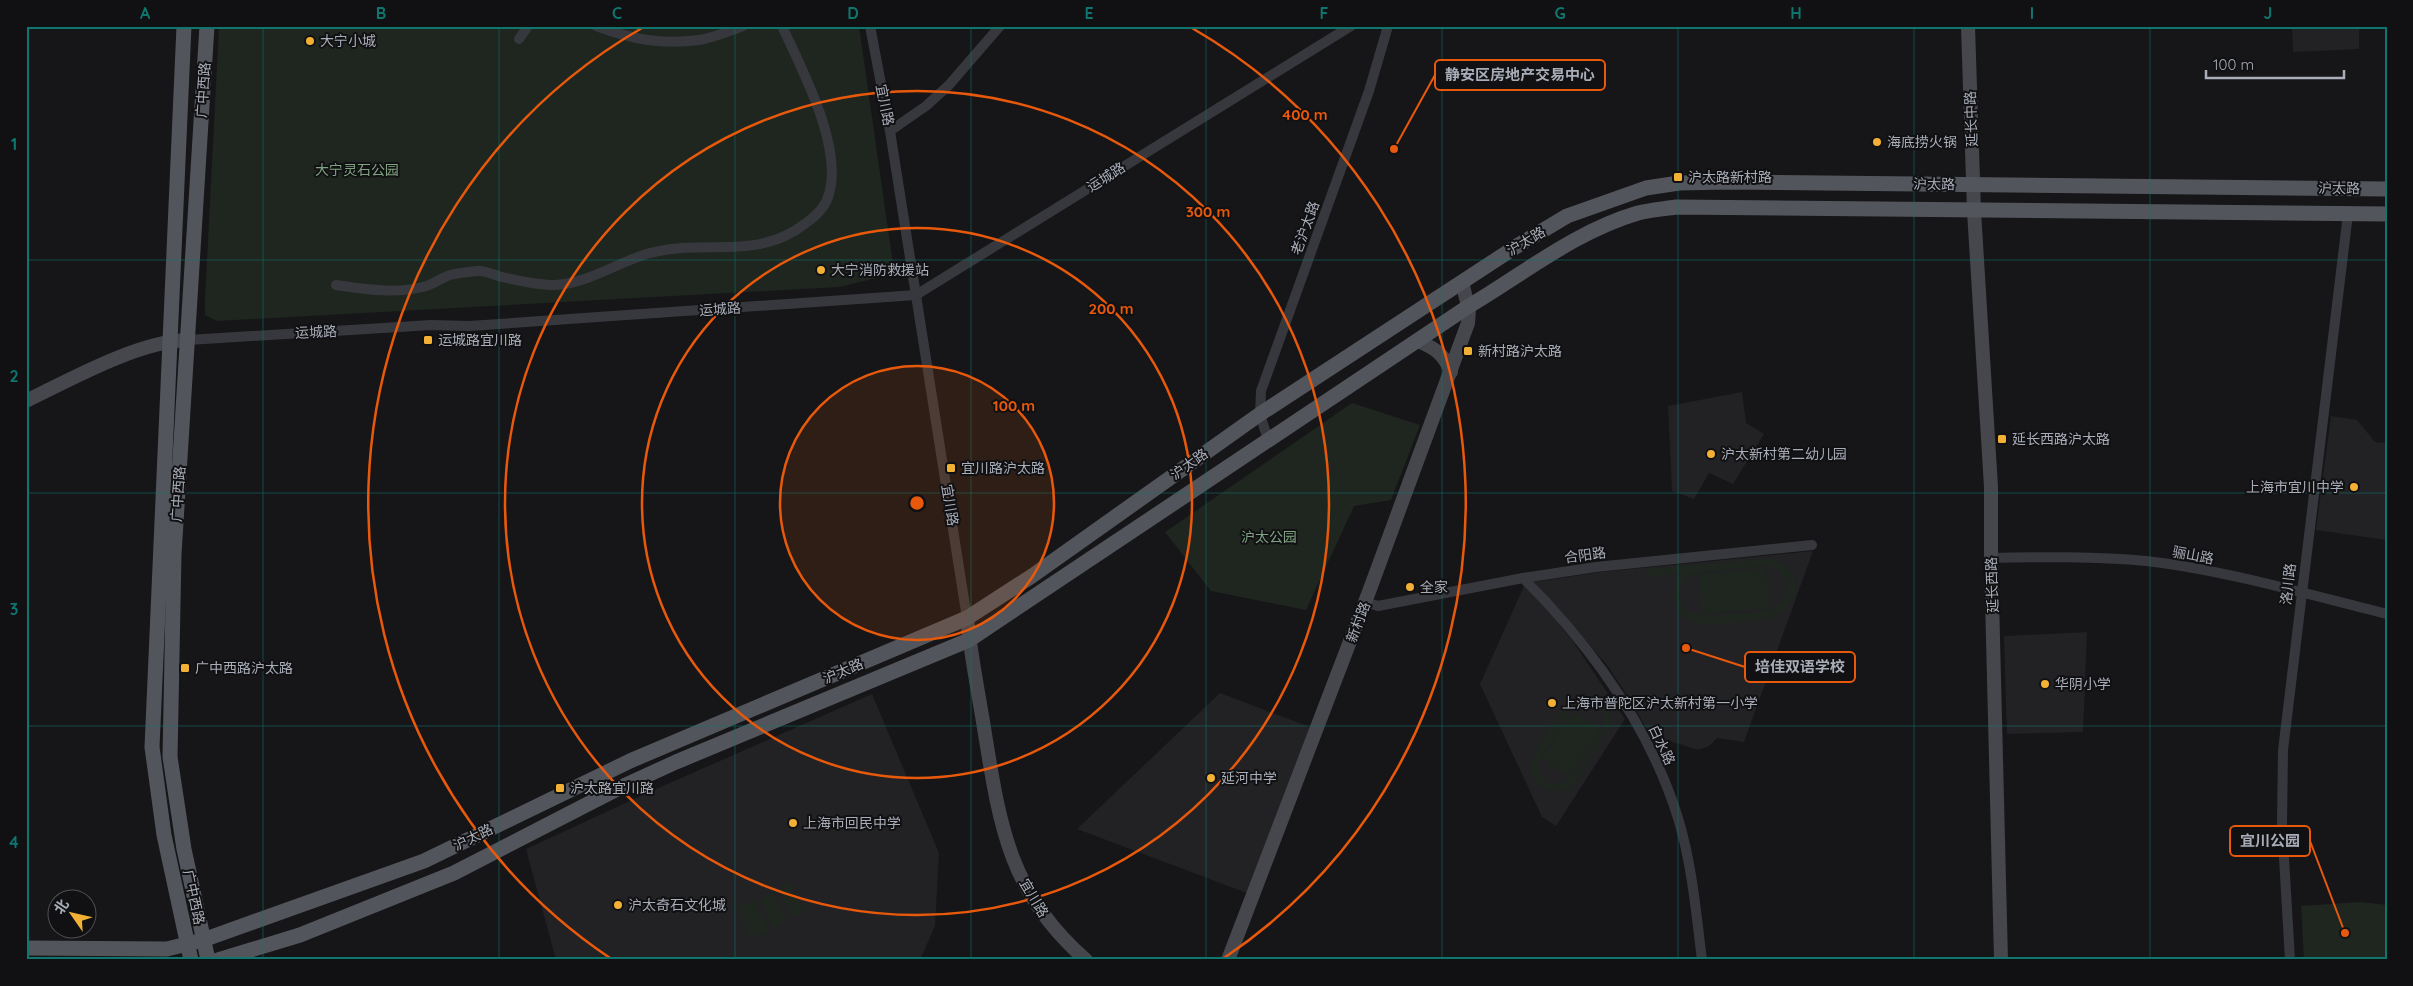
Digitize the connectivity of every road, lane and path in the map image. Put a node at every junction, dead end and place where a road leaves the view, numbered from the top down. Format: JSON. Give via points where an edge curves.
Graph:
{"nodes":[{"id":1,"x":184,"y":26,"type":"edge"},
{"id":2,"x":207,"y":26,"type":"edge"},
{"id":3,"x":528,"y":26,"type":"edge"},
{"id":4,"x":596,"y":26,"type":"edge"},
{"id":5,"x":744,"y":26,"type":"edge"},
{"id":6,"x":782,"y":26,"type":"edge"},
{"id":7,"x":870,"y":26,"type":"edge"},
{"id":8,"x":1000,"y":26,"type":"edge"},
{"id":9,"x":1351,"y":26,"type":"edge"},
{"id":10,"x":1388,"y":26,"type":"edge"},
{"id":11,"x":1968,"y":26,"type":"edge"},
{"id":12,"x":520,"y":39,"type":"dead end"},
{"id":13,"x":183,"y":58,"type":"junction"},
{"id":14,"x":205,"y":60,"type":"junction"},
{"id":15,"x":890,"y":131,"type":"junction"},
{"id":16,"x":1973,"y":185,"type":"junction"},
{"id":17,"x":2387,"y":189,"type":"edge"},
{"id":18,"x":1974,"y":211,"type":"junction"},
{"id":19,"x":2348,"y":214,"type":"junction"},
{"id":20,"x":2387,"y":214,"type":"edge"},
{"id":21,"x":1462,"y":282,"type":"junction"},
{"id":22,"x":336,"y":285,"type":"dead end"},
{"id":23,"x":916,"y":295,"type":"junction"},
{"id":24,"x":1469,"y":306,"type":"junction"},
{"id":25,"x":170,"y":340,"type":"junction"},
{"id":26,"x":188,"y":340,"type":"junction"},
{"id":27,"x":1417,"y":341,"type":"junction"},
{"id":28,"x":1451,"y":372,"type":"junction"},
{"id":29,"x":26,"y":401,"type":"edge"},
{"id":30,"x":1260,"y":414,"type":"junction"},
{"id":31,"x":1268,"y":440,"type":"junction"},
{"id":32,"x":1812,"y":545,"type":"dead end"},
{"id":33,"x":1991,"y":558,"type":"junction"},
{"id":34,"x":1523,"y":578,"type":"junction"},
{"id":35,"x":2300,"y":593,"type":"junction"},
{"id":36,"x":1365,"y":602,"type":"junction"},
{"id":37,"x":2387,"y":614,"type":"edge"},
{"id":38,"x":967,"y":618,"type":"junction"},
{"id":39,"x":970,"y":640,"type":"junction"},
{"id":40,"x":203,"y":940,"type":"junction"},
{"id":41,"x":187,"y":944,"type":"junction"},
{"id":42,"x":26,"y":948,"type":"edge"},
{"id":43,"x":191,"y":960,"type":"edge"},
{"id":44,"x":208,"y":960,"type":"edge"},
{"id":45,"x":218,"y":960,"type":"edge"},
{"id":46,"x":1086,"y":960,"type":"edge"},
{"id":47,"x":1228,"y":960,"type":"edge"},
{"id":48,"x":1702,"y":960,"type":"edge"},
{"id":49,"x":2001,"y":960,"type":"edge"},
{"id":50,"x":2290,"y":960,"type":"edge"}],
"edges":[{"from":1,"to":13,"type":"main road","name":"广中西路"},
{"from":2,"to":14,"type":"main road","name":"广中西路"},
{"from":3,"to":12,"type":"street"},
{"from":4,"to":5,"type":"street","via":[[630,39],[666,42],[700,40]]},
{"from":6,"to":22,"type":"street","via":[[831,148],[829,194],[817,215],[798,230],[776,242],[757,246],[679,247],[649,253],[571,284],[527,282],[479,271],[451,275],[424,287],[400,291]]},
{"from":7,"to":15,"type":"street","name":"宜川路"},
{"from":8,"to":15,"type":"street","via":[[926,106]]},
{"from":9,"to":23,"type":"street","name":"运城路"},
{"from":10,"to":30,"type":"street","name":"老沪太路","via":[[1369,91],[1261,391]]},
{"from":11,"to":16,"type":"street","name":"延长中路"},
{"from":13,"to":14,"type":"main road"},
{"from":13,"to":25,"type":"main road","name":"广中西路"},
{"from":14,"to":26,"type":"main road","name":"广中西路"},
{"from":15,"to":23,"type":"street","name":"宜川路"},
{"from":16,"to":17,"type":"main road","name":"沪太路"},
{"from":16,"to":18,"type":"street","name":"延长中路"},
{"from":16,"to":21,"type":"main road","name":"沪太路","via":[[1727,182],[1679,183],[1646,188],[1567,216]]},
{"from":18,"to":19,"type":"main road","name":"沪太路"},
{"from":18,"to":24,"type":"main road","name":"沪太路","via":[[1676,207],[1638,214],[1552,254]]},
{"from":18,"to":33,"type":"street","name":"延长西路","via":[[1991,487]]},
{"from":19,"to":20,"type":"main road","name":"沪太路"},
{"from":19,"to":35,"type":"street","name":"洛川路"},
{"from":21,"to":24,"type":"street","name":"新村路"},
{"from":21,"to":30,"type":"main road","name":"沪太路"},
{"from":23,"to":26,"type":"street","name":"运城路","via":[[469,326],[432,325]]},
{"from":23,"to":38,"type":"street","name":"宜川路"},
{"from":24,"to":27,"type":"main road","name":"沪太路"},
{"from":24,"to":28,"type":"street","name":"新村路","via":[[1468,323]]},
{"from":25,"to":26,"type":"street","name":"运城路"},
{"from":25,"to":29,"type":"street","name":"运城路","via":[[95,367]]},
{"from":25,"to":41,"type":"main road","name":"广中西路","via":[[152,747],[164,835]]},
{"from":26,"to":40,"type":"main road","name":"广中西路","via":[[174,554],[170,757],[184,849]]},
{"from":27,"to":28,"type":"street","via":[[1433,347],[1446,359]]},
{"from":27,"to":31,"type":"main road","name":"沪太路"},
{"from":28,"to":36,"type":"street","name":"新村路"},
{"from":30,"to":31,"type":"street","name":"老沪太路"},
{"from":30,"to":38,"type":"main road","name":"沪太路","via":[[1032,576]]},
{"from":31,"to":39,"type":"main road","name":"沪太路"},
{"from":32,"to":34,"type":"street","name":"合阳路"},
{"from":33,"to":35,"type":"street","name":"骊山路","via":[[2146,561],[2188,567]]},
{"from":33,"to":49,"type":"street","name":"延长西路"},
{"from":34,"to":36,"type":"street","name":"合阳路","via":[[1378,606]]},
{"from":34,"to":48,"type":"street","name":"白水路","via":[[1559,615],[1608,676],[1655,760],[1671,797],[1684,842]]},
{"from":35,"to":37,"type":"street","name":"骊山路"},
{"from":35,"to":50,"type":"street","name":"洛川路","via":[[2283,750],[2282,824]]},
{"from":36,"to":47,"type":"street","name":"新村路"},
{"from":38,"to":39,"type":"street","name":"宜川路"},
{"from":38,"to":40,"type":"main road","name":"沪太路","via":[[630,761],[424,861]]},
{"from":39,"to":45,"type":"main road","name":"沪太路","via":[[650,774],[454,873],[300,935]]},
{"from":39,"to":46,"type":"street","name":"宜川路","via":[[999,819],[1010,854],[1044,915],[1064,941]]},
{"from":40,"to":41,"type":"main road","name":"沪太路"},
{"from":40,"to":44,"type":"main road","name":"广中西路"},
{"from":41,"to":42,"type":"main road","name":"沪太路","via":[[167,949]]},
{"from":41,"to":43,"type":"main road","name":"广中西路"}]}
